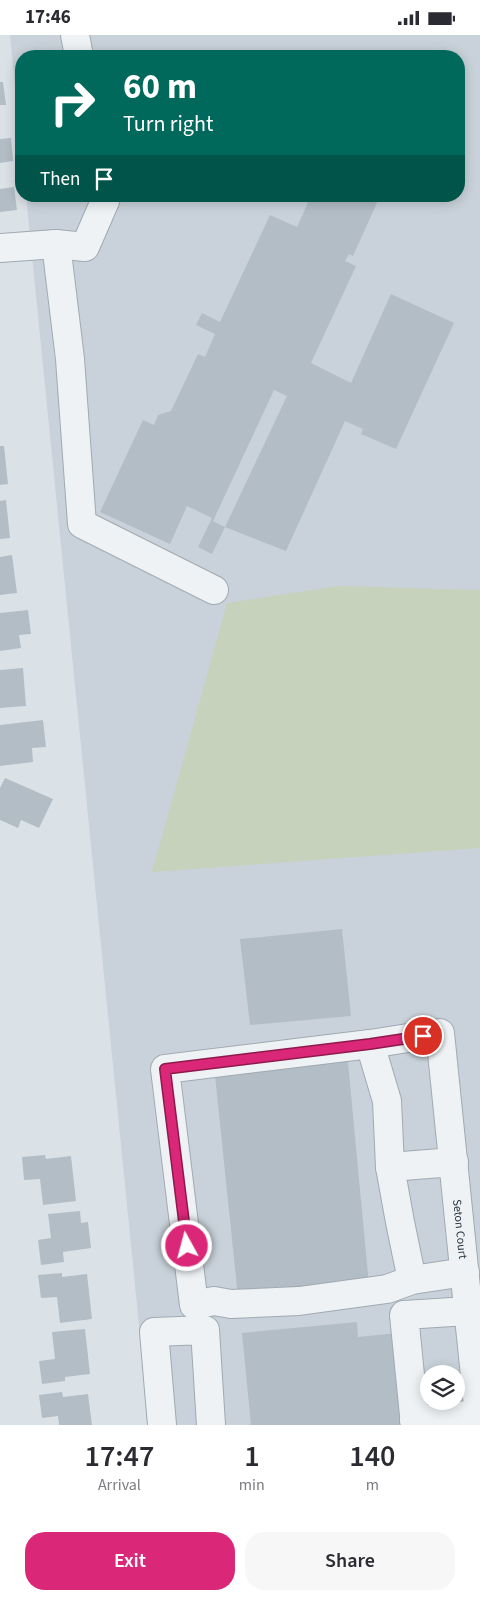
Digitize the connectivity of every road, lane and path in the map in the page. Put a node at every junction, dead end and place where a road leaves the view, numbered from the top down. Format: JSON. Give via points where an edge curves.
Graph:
{"nodes":[{"id":1,"x":75,"y":35,"type":"edge"},
{"id":2,"x":78,"y":50,"type":"edge"},
{"id":3,"x":105,"y":202,"type":"edge"},
{"id":4,"x":56,"y":244,"type":"junction"},
{"id":5,"x":0,"y":248,"type":"edge"},
{"id":6,"x":214,"y":590,"type":"dead end"},
{"id":7,"x":370,"y":1044,"type":"junction"},
{"id":8,"x":454,"y":1162,"type":"junction"},
{"id":9,"x":390,"y":1167,"type":"junction"},
{"id":10,"x":471,"y":1240,"type":"edge"},
{"id":11,"x":465,"y":1273,"type":"junction"},
{"id":12,"x":412,"y":1281,"type":"junction"},
{"id":13,"x":468,"y":1311,"type":"junction"},
{"id":14,"x":476,"y":1355,"type":"edge"},
{"id":15,"x":479,"y":1420,"type":"edge"},
{"id":16,"x":415,"y":1422,"type":"edge"},
{"id":17,"x":162,"y":1425,"type":"edge"},
{"id":18,"x":211,"y":1425,"type":"edge"}],
"edges":[{"from":1,"to":2,"type":"street"},
{"from":3,"to":4,"type":"street","via":[[85,247]]},
{"from":4,"to":5,"type":"street"},
{"from":4,"to":6,"type":"street","via":[[70,359],[82,524]]},
{"from":7,"to":8,"type":"street","name":"Seton Court","via":[[440,1033]]},
{"from":7,"to":9,"type":"street","via":[[387,1101]]},
{"from":7,"to":12,"type":"street","via":[[165,1069],[194,1305],[214,1301],[231,1304],[299,1301],[386,1289]]},
{"from":8,"to":9,"type":"street"},
{"from":8,"to":10,"type":"street","name":"Seton Court"},
{"from":9,"to":12,"type":"street"},
{"from":10,"to":11,"type":"street","name":"Seton Court"},
{"from":11,"to":12,"type":"street"},
{"from":11,"to":13,"type":"street","name":"Seton Court"},
{"from":13,"to":14,"type":"street","name":"Seton Court"},
{"from":13,"to":16,"type":"street","via":[[404,1315]]},
{"from":14,"to":15,"type":"street","name":"Seton Court"},
{"from":15,"to":16,"type":"street"},
{"from":17,"to":18,"type":"street","via":[[154,1332],[205,1330]]}]}
